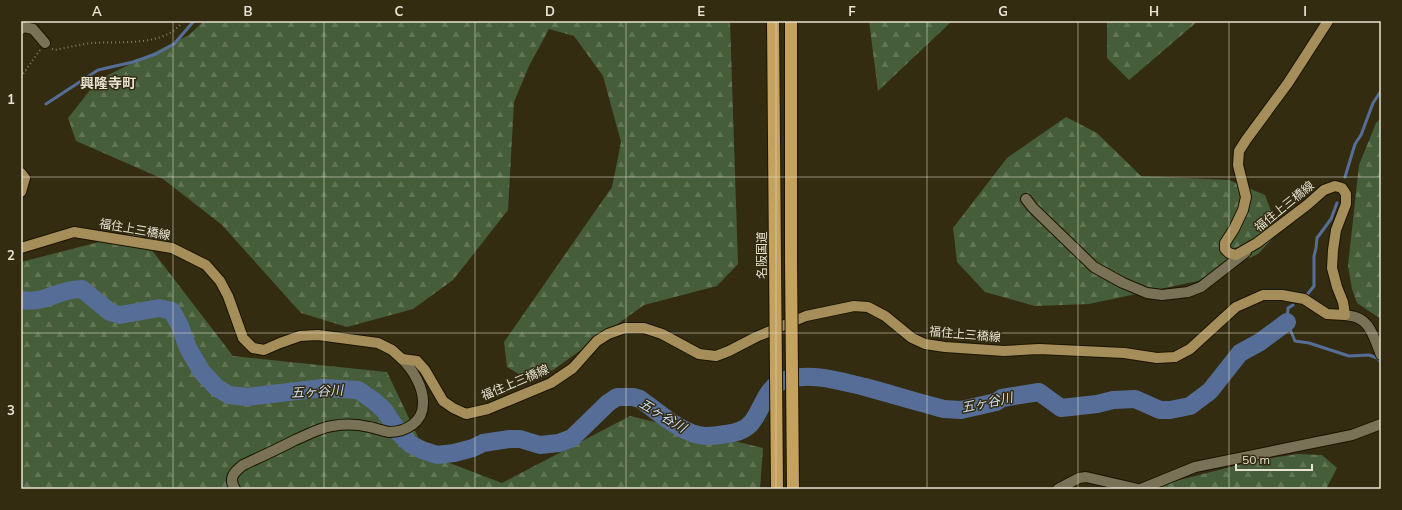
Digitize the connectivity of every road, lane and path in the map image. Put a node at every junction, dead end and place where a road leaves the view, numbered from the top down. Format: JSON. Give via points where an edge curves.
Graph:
{"nodes":[{"id":1,"x":183,"y":21,"type":"edge"},
{"id":2,"x":773,"y":21,"type":"edge"},
{"id":3,"x":791,"y":21,"type":"edge"},
{"id":4,"x":1328,"y":21,"type":"edge"},
{"id":5,"x":21,"y":28,"type":"edge"},
{"id":6,"x":45,"y":43,"type":"junction"},
{"id":7,"x":21,"y":77,"type":"edge"},
{"id":8,"x":21,"y":174,"type":"edge"},
{"id":9,"x":21,"y":192,"type":"edge"},
{"id":10,"x":1026,"y":199,"type":"dead end"},
{"id":11,"x":1257,"y":243,"type":"junction"},
{"id":12,"x":21,"y":248,"type":"edge"},
{"id":13,"x":1345,"y":315,"type":"junction"},
{"id":14,"x":1381,"y":355,"type":"edge"},
{"id":15,"x":402,"y":359,"type":"junction"},
{"id":16,"x":1381,"y":424,"type":"edge"},
{"id":17,"x":235,"y":489,"type":"edge"},
{"id":18,"x":777,"y":489,"type":"edge"},
{"id":19,"x":793,"y":489,"type":"edge"},
{"id":20,"x":1058,"y":489,"type":"edge"},
{"id":21,"x":1140,"y":489,"type":"edge"}],
"edges":[{"from":1,"to":6,"type":"path","via":[[170,34],[144,41],[92,43],[54,50]]},
{"from":2,"to":18,"type":"highway","name":"名阪国道","bridge":true},
{"from":3,"to":19,"type":"highway","bridge":true},
{"from":4,"to":11,"type":"main road","name":"福住上三橋線","via":[[1288,83],[1239,151],[1238,165],[1246,197],[1243,210],[1225,242],[1225,249],[1228,253],[1236,255]]},
{"from":5,"to":6,"type":"street","via":[[33,29]]},
{"from":6,"to":7,"type":"path"},
{"from":8,"to":9,"type":"main road","via":[[25,178]]},
{"from":10,"to":11,"type":"street","via":[[1094,267],[1147,293],[1162,295],[1188,292],[1201,287]]},
{"from":11,"to":13,"type":"main road","name":"福住上三橋線","via":[[1324,190],[1335,186],[1342,188],[1346,194],[1346,204],[1336,230],[1332,268]]},
{"from":12,"to":15,"type":"main road","name":"福住上三橋線","via":[[74,232],[172,248],[206,265],[220,281],[243,338],[254,348],[264,350],[300,336],[318,335],[378,343]]},
{"from":13,"to":14,"type":"street","via":[[1358,318],[1366,325]]},
{"from":13,"to":15,"type":"main road","name":"福住上三橋線","via":[[1327,314],[1304,300],[1282,295],[1263,295],[1236,308],[1190,350],[1175,357],[1157,358],[1124,353],[1039,349],[1004,351],[925,344],[912,338],[885,316],[868,307],[854,306],[806,316],[716,356],[699,354],[662,334],[644,328],[625,328],[597,341],[573,368],[551,383],[488,409],[466,414],[443,401],[417,361]]},
{"from":15,"to":17,"type":"street","via":[[409,366],[424,398],[420,418],[411,427],[389,432],[366,426],[347,425],[317,430],[234,471],[232,479]]},
{"from":16,"to":21,"type":"street","via":[[1352,435],[1195,467]]},
{"from":20,"to":21,"type":"street","via":[[1086,477]]}]}
